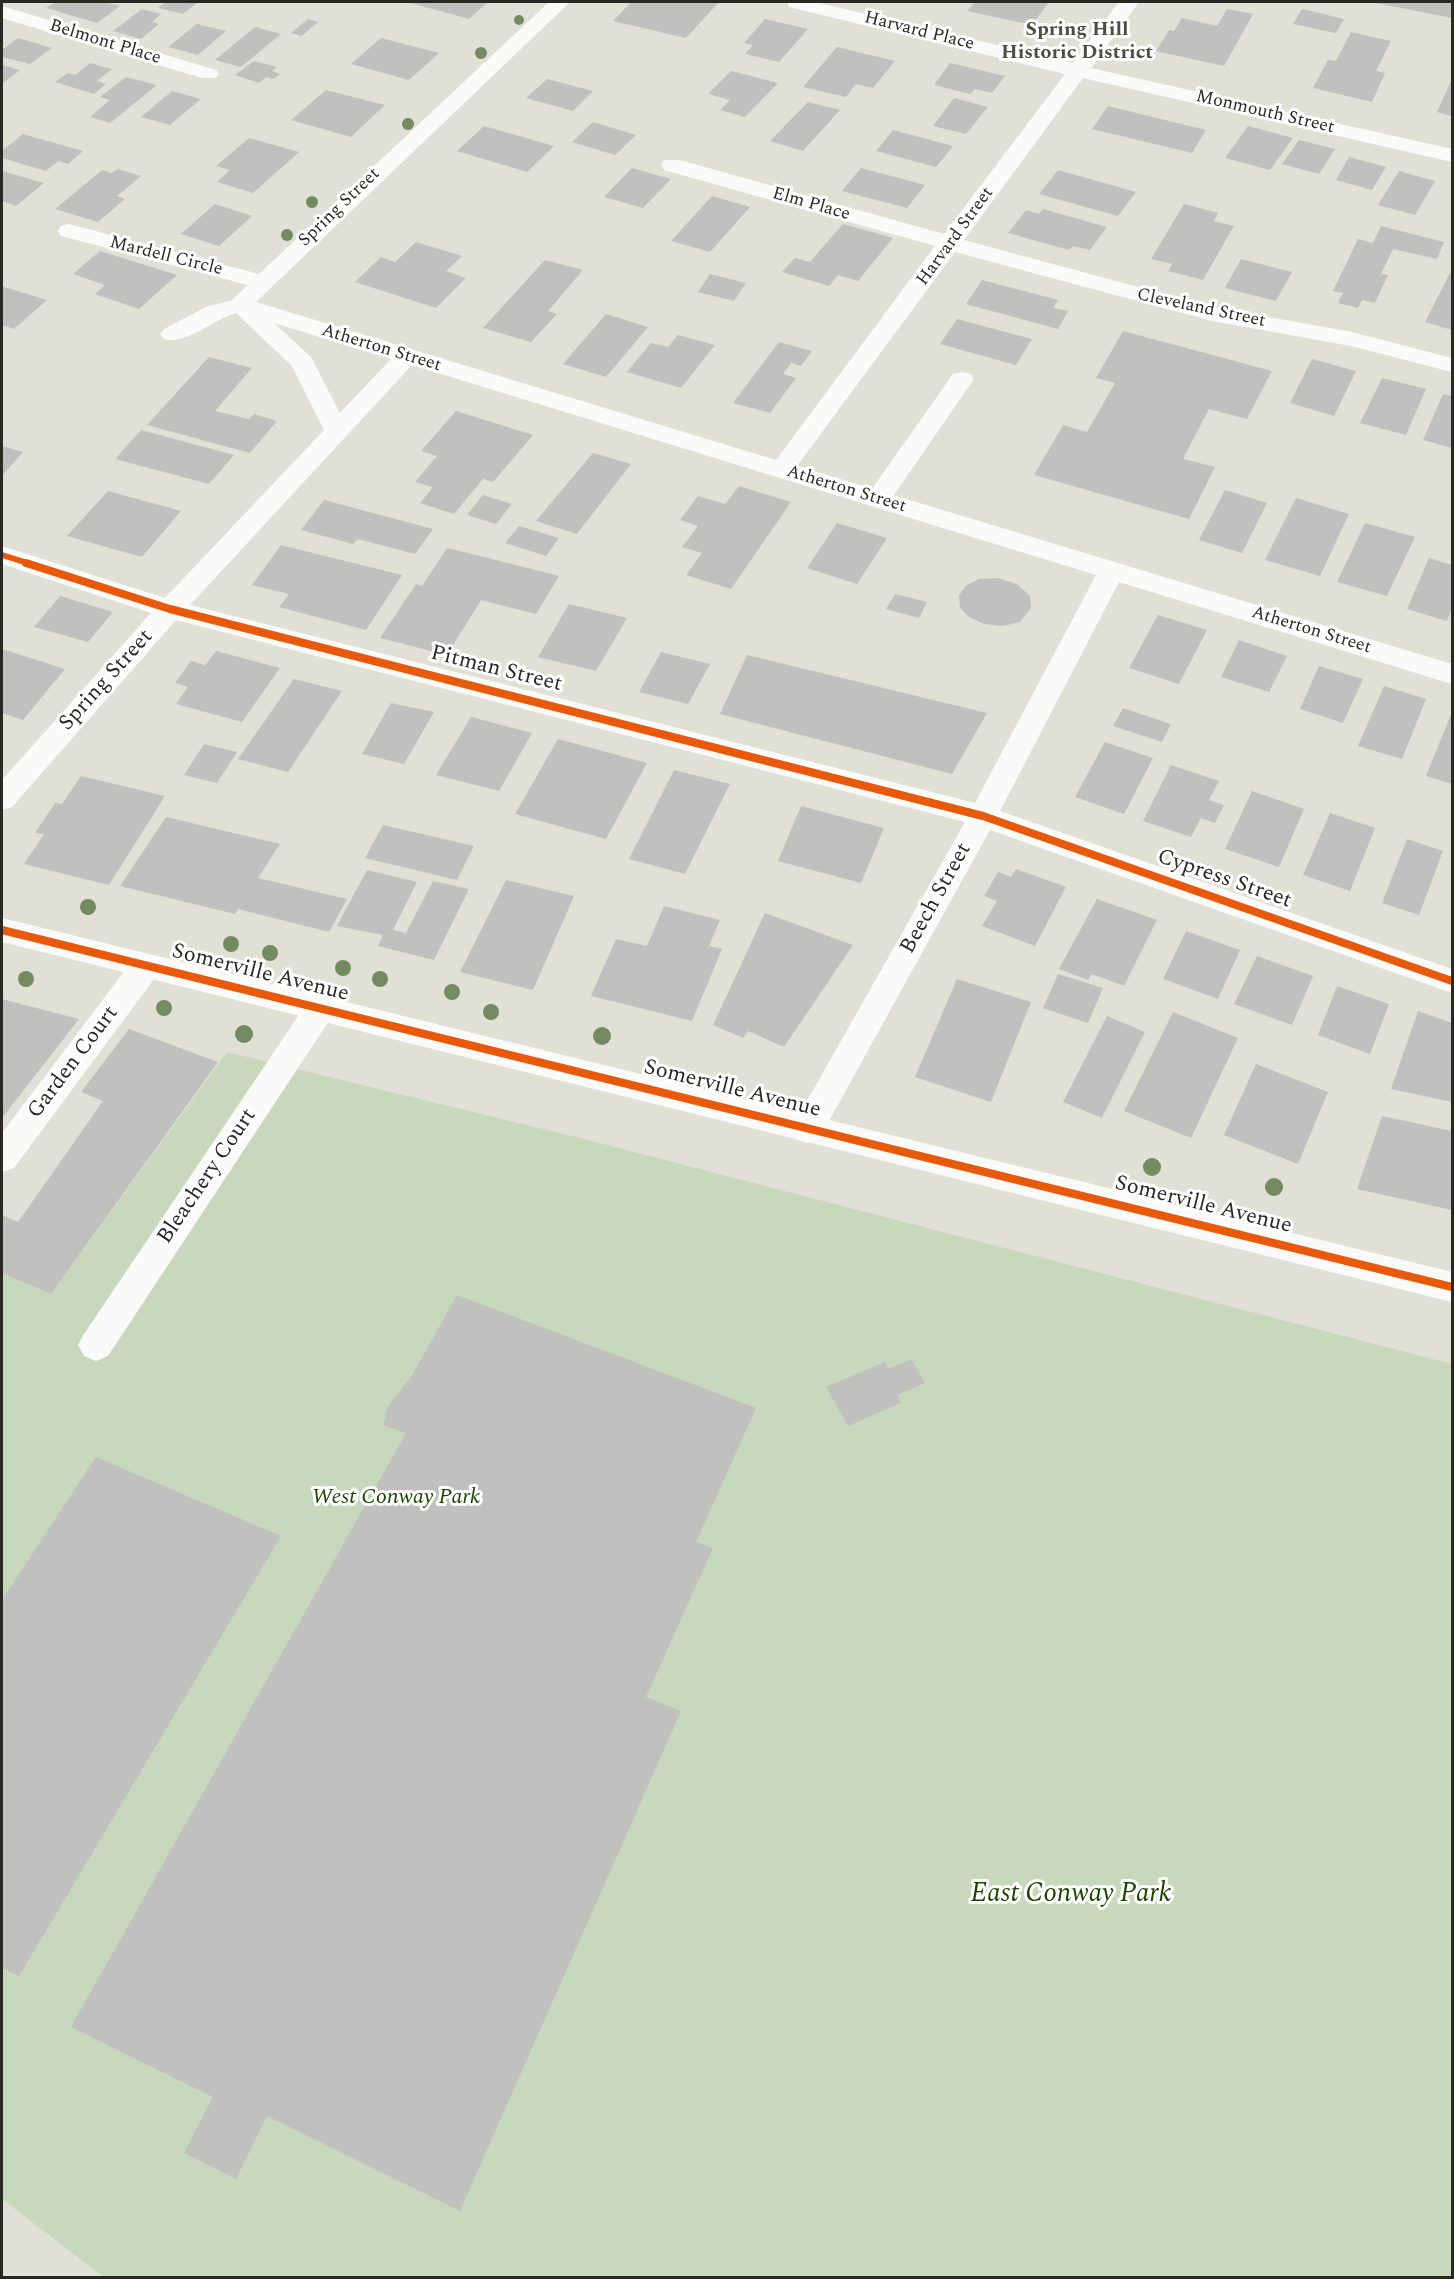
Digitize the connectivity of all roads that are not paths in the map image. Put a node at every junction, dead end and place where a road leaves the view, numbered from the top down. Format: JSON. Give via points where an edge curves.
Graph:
{"nodes":[{"id":1,"x":560,"y":2,"type":"edge"},
{"id":2,"x":1129,"y":2,"type":"edge"},
{"id":3,"x":796,"y":3,"type":"edge"},
{"id":4,"x":2,"y":12,"type":"edge"},
{"id":5,"x":1078,"y":71,"type":"junction"},
{"id":6,"x":209,"y":74,"type":"dead end"},
{"id":7,"x":1452,"y":155,"type":"edge"},
{"id":8,"x":672,"y":165,"type":"dead end"},
{"id":9,"x":69,"y":231,"type":"dead end"},
{"id":10,"x":951,"y":245,"type":"junction"},
{"id":11,"x":263,"y":282,"type":"junction"},
{"id":12,"x":240,"y":305,"type":"junction"},
{"id":13,"x":172,"y":334,"type":"dead end"},
{"id":14,"x":406,"y":357,"type":"junction"},
{"id":15,"x":1452,"y":365,"type":"edge"},
{"id":16,"x":962,"y":379,"type":"dead end"},
{"id":17,"x":337,"y":432,"type":"junction"},
{"id":18,"x":781,"y":470,"type":"junction"},
{"id":19,"x":878,"y":499,"type":"junction"},
{"id":20,"x":2,"y":555,"type":"edge"},
{"id":21,"x":1112,"y":570,"type":"junction"},
{"id":22,"x":170,"y":609,"type":"junction"},
{"id":23,"x":1452,"y":674,"type":"edge"},
{"id":24,"x":2,"y":799,"type":"edge"},
{"id":25,"x":983,"y":816,"type":"junction"},
{"id":26,"x":2,"y":930,"type":"edge"},
{"id":27,"x":146,"y":966,"type":"junction"},
{"id":28,"x":1452,"y":981,"type":"edge"},
{"id":29,"x":320,"y":1009,"type":"junction"},
{"id":30,"x":807,"y":1129,"type":"junction"},
{"id":31,"x":2,"y":1158,"type":"edge"},
{"id":32,"x":1452,"y":1287,"type":"edge"},
{"id":33,"x":96,"y":1345,"type":"dead end"}],
"edges":[{"from":1,"to":11,"type":"street","name":"Spring Street"},
{"from":2,"to":5,"type":"street","name":"Harvard Street"},
{"from":3,"to":5,"type":"street","name":"Harvard Place"},
{"from":4,"to":6,"type":"street","name":"Belmont Place"},
{"from":5,"to":7,"type":"street","name":"Monmouth Street"},
{"from":5,"to":10,"type":"street","name":"Harvard Street"},
{"from":8,"to":10,"type":"street","name":"Elm Place"},
{"from":9,"to":11,"type":"street","name":"Mardell Circle"},
{"from":10,"to":15,"type":"street","name":"Cleveland Street","via":[[1145,298],[1352,339]]},
{"from":10,"to":18,"type":"street","name":"Harvard Street"},
{"from":11,"to":12,"type":"street","name":"Spring Street"},
{"from":12,"to":13,"type":"street","via":[[214,312]]},
{"from":12,"to":14,"type":"street","name":"Atherton Street"},
{"from":12,"to":17,"type":"street","via":[[302,362]]},
{"from":14,"to":17,"type":"street","name":"Spring Street"},
{"from":14,"to":18,"type":"street","name":"Atherton Street"},
{"from":16,"to":19,"type":"street"},
{"from":17,"to":22,"type":"street","name":"Spring Street"},
{"from":18,"to":19,"type":"street","name":"Atherton Street"},
{"from":19,"to":21,"type":"street","name":"Atherton Street"},
{"from":20,"to":22,"type":"street","name":"Pitman Street"},
{"from":21,"to":23,"type":"street","name":"Atherton Street"},
{"from":21,"to":25,"type":"street","name":"Beech Street"},
{"from":22,"to":24,"type":"street","name":"Spring Street"},
{"from":22,"to":25,"type":"street","name":"Pitman Street"},
{"from":25,"to":28,"type":"street","name":"Cypress Street"},
{"from":25,"to":30,"type":"street","name":"Beech Street"},
{"from":26,"to":27,"type":"street","name":"Somerville Avenue"},
{"from":27,"to":29,"type":"street","name":"Somerville Avenue"},
{"from":27,"to":31,"type":"street","name":"Garden Court"},
{"from":29,"to":30,"type":"street","name":"Somerville Avenue"},
{"from":29,"to":33,"type":"street","name":"Bleachery Court"},
{"from":30,"to":32,"type":"street","name":"Somerville Avenue"}]}
